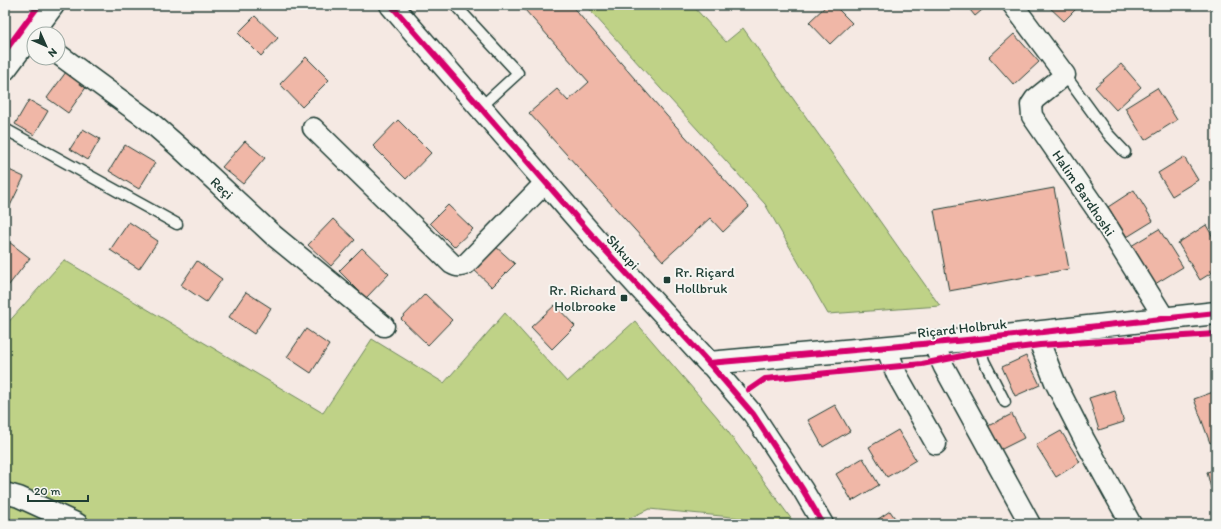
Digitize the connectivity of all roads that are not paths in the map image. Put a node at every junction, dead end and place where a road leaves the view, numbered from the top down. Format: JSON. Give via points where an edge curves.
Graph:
{"nodes":[{"id":1,"x":53,"y":5,"type":"edge"},
{"id":2,"x":392,"y":5,"type":"edge"},
{"id":3,"x":455,"y":5,"type":"edge"},
{"id":4,"x":1013,"y":5,"type":"edge"},
{"id":5,"x":66,"y":60,"type":"edge"},
{"id":6,"x":5,"y":68,"type":"edge"},
{"id":7,"x":1065,"y":75,"type":"junction"},
{"id":8,"x":482,"y":108,"type":"junction"},
{"id":9,"x":313,"y":128,"type":"dead end"},
{"id":10,"x":5,"y":129,"type":"edge"},
{"id":11,"x":1125,"y":152,"type":"dead end"},
{"id":12,"x":546,"y":182,"type":"junction"},
{"id":13,"x":177,"y":224,"type":"dead end"},
{"id":14,"x":1216,"y":313,"type":"edge"},
{"id":15,"x":1165,"y":319,"type":"junction"},
{"id":16,"x":384,"y":326,"type":"dead end"},
{"id":17,"x":1036,"y":333,"type":"junction"},
{"id":18,"x":978,"y":339,"type":"junction"},
{"id":19,"x":933,"y":343,"type":"junction"},
{"id":20,"x":886,"y":348,"type":"junction"},
{"id":21,"x":709,"y":363,"type":"junction"},
{"id":22,"x":1004,"y":402,"type":"dead end"},
{"id":23,"x":936,"y":444,"type":"dead end"},
{"id":24,"x":5,"y":493,"type":"edge"},
{"id":25,"x":78,"y":524,"type":"edge"},
{"id":26,"x":823,"y":524,"type":"edge"},
{"id":27,"x":1030,"y":524,"type":"edge"},
{"id":28,"x":1132,"y":524,"type":"edge"}],
"edges":[{"from":1,"to":6,"type":"street"},
{"from":2,"to":8,"type":"street","name":"Shkupi"},
{"from":3,"to":8,"type":"lane","via":[[518,73]]},
{"from":4,"to":7,"type":"street"},
{"from":5,"to":16,"type":"street","name":"Reçi","via":[[148,120],[273,235]]},
{"from":7,"to":11,"type":"lane","via":[[1108,134]]},
{"from":7,"to":15,"type":"street","name":"Halim Bardhoshi","via":[[1035,99],[1031,105],[1032,116],[1101,216]]},
{"from":8,"to":12,"type":"street","name":"Shkupi"},
{"from":9,"to":12,"type":"street","via":[[456,267],[466,264]]},
{"from":10,"to":13,"type":"lane"},
{"from":12,"to":21,"type":"street","name":"Shkupi"},
{"from":14,"to":15,"type":"street","name":"Riçard Holbruk"},
{"from":15,"to":17,"type":"street","name":"Riçard Holbruk"},
{"from":17,"to":18,"type":"street","name":"Riçard Holbruk"},
{"from":17,"to":28,"type":"street","via":[[1055,382]]},
{"from":18,"to":19,"type":"street","name":"Riçard Holbruk"},
{"from":18,"to":22,"type":"lane","name":"Riçard Holbruk","via":[[984,361]]},
{"from":19,"to":20,"type":"street","name":"Riçard Holbruk"},
{"from":19,"to":27,"type":"street","name":"Riçard Holbruk"},
{"from":20,"to":21,"type":"street","name":"Riçard Holbruk"},
{"from":20,"to":23,"type":"street","via":[[897,375]]},
{"from":21,"to":26,"type":"street","name":"Shkupi","via":[[753,414]]},
{"from":24,"to":25,"type":"street"}]}
